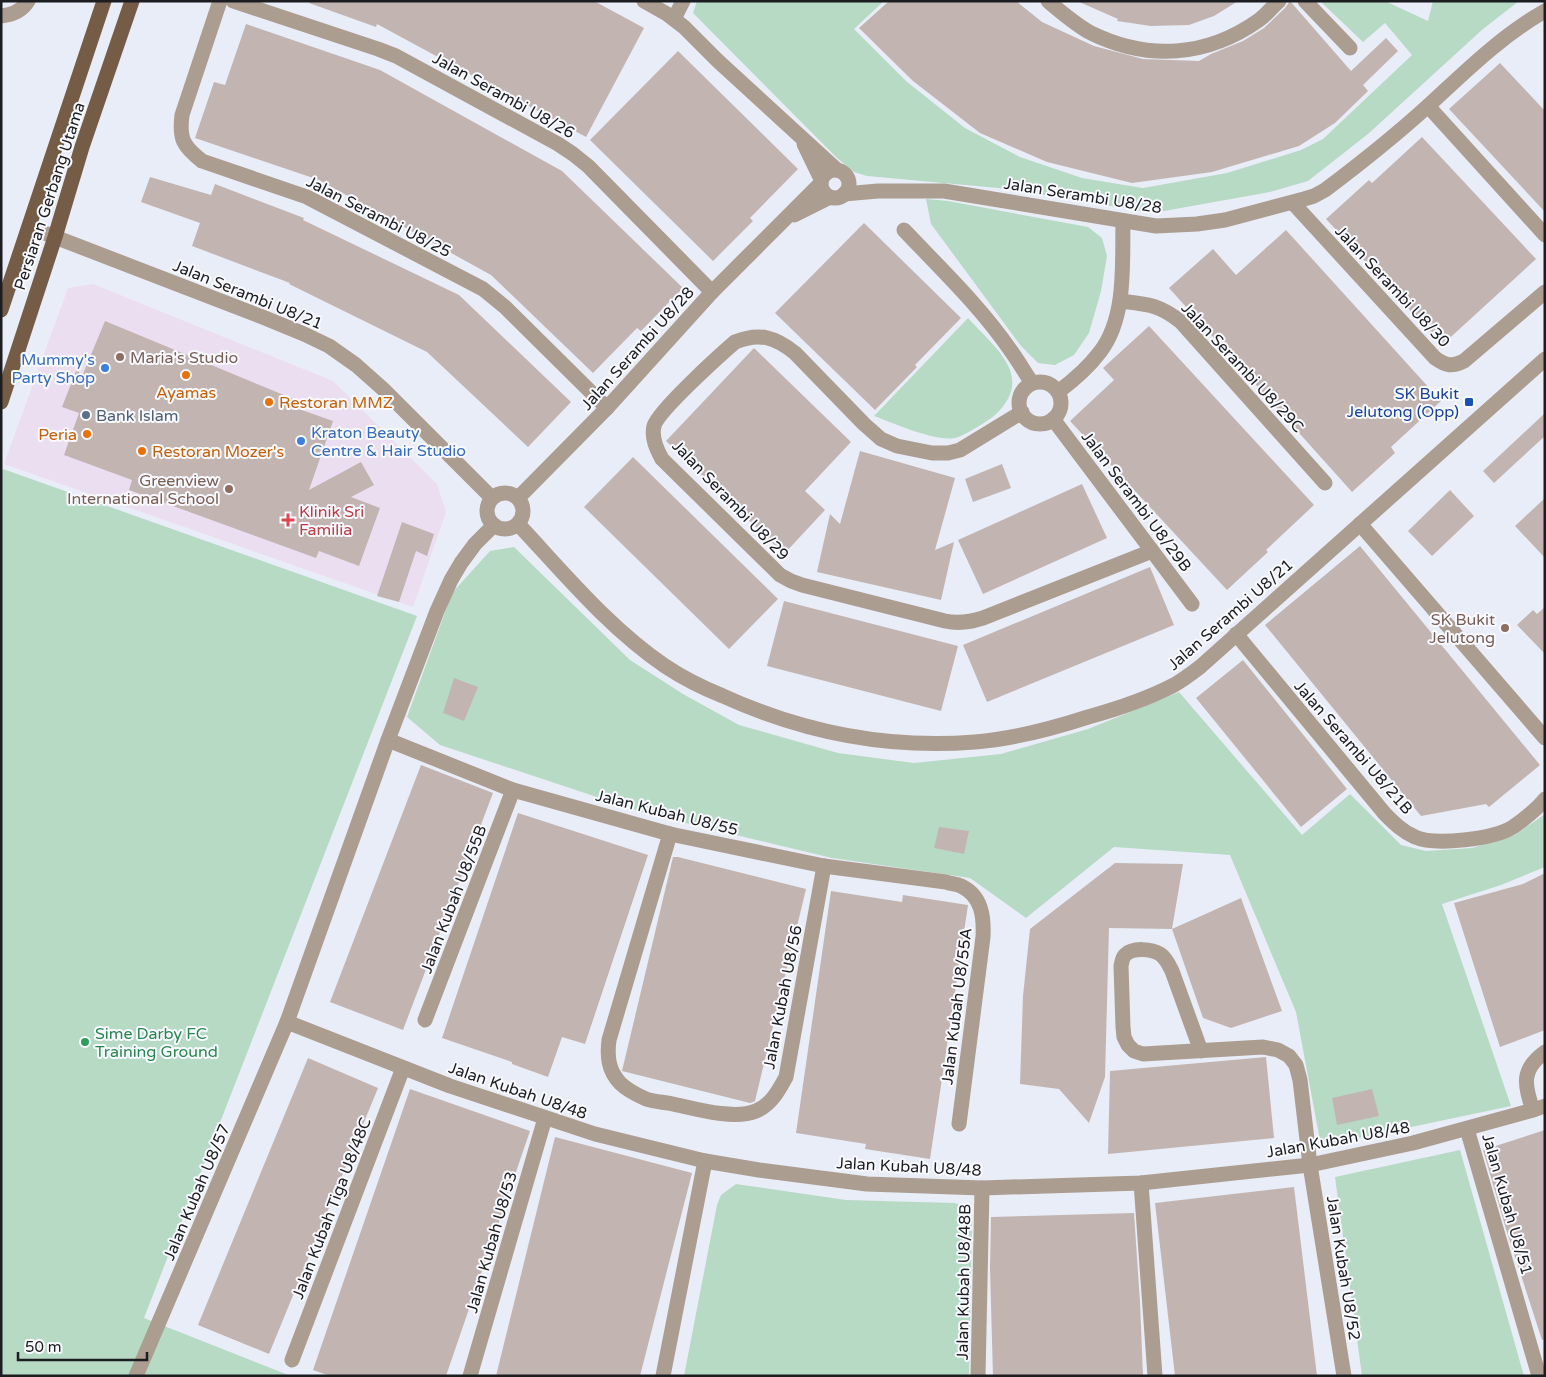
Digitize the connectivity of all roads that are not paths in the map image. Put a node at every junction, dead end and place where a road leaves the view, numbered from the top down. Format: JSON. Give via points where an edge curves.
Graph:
{"nodes":[{"id":1,"x":28,"y":1,"type":"edge"},
{"id":2,"x":104,"y":1,"type":"edge"},
{"id":3,"x":132,"y":1,"type":"edge"},
{"id":4,"x":220,"y":1,"type":"edge"},
{"id":5,"x":233,"y":1,"type":"edge"},
{"id":6,"x":644,"y":1,"type":"edge"},
{"id":7,"x":683,"y":1,"type":"edge"},
{"id":8,"x":1048,"y":1,"type":"edge"},
{"id":9,"x":1278,"y":1,"type":"edge"},
{"id":10,"x":1305,"y":1,"type":"edge"},
{"id":11,"x":1545,"y":11,"type":"edge"},
{"id":12,"x":1,"y":16,"type":"edge"},
{"id":13,"x":674,"y":20,"type":"junction"},
{"id":14,"x":1350,"y":48,"type":"dead end"},
{"id":15,"x":1428,"y":106,"type":"junction"},
{"id":16,"x":800,"y":136,"type":"junction"},
{"id":17,"x":842,"y":174,"type":"junction"},
{"id":18,"x":821,"y":181,"type":"junction"},
{"id":19,"x":878,"y":191,"type":"junction"},
{"id":20,"x":837,"y":196,"type":"junction"},
{"id":21,"x":1292,"y":203,"type":"junction"},
{"id":22,"x":781,"y":221,"type":"junction"},
{"id":23,"x":1123,"y":221,"type":"junction"},
{"id":24,"x":29,"y":227,"type":"junction"},
{"id":25,"x":904,"y":230,"type":"dead end"},
{"id":26,"x":1545,"y":235,"type":"edge"},
{"id":27,"x":55,"y":237,"type":"junction"},
{"id":28,"x":712,"y":292,"type":"junction"},
{"id":29,"x":1545,"y":292,"type":"edge"},
{"id":30,"x":1120,"y":302,"type":"junction"},
{"id":31,"x":1,"y":310,"type":"edge"},
{"id":32,"x":1545,"y":359,"type":"edge"},
{"id":33,"x":1032,"y":383,"type":"junction"},
{"id":34,"x":1058,"y":392,"type":"junction"},
{"id":35,"x":1,"y":402,"type":"edge"},
{"id":36,"x":607,"y":408,"type":"junction"},
{"id":37,"x":1022,"y":412,"type":"junction"},
{"id":38,"x":1053,"y":419,"type":"junction"},
{"id":39,"x":1326,"y":482,"type":"dead end"},
{"id":40,"x":492,"y":498,"type":"junction"},
{"id":41,"x":518,"y":498,"type":"junction"},
{"id":42,"x":518,"y":524,"type":"junction"},
{"id":43,"x":1360,"y":524,"type":"junction"},
{"id":44,"x":494,"y":525,"type":"junction"},
{"id":45,"x":1152,"y":551,"type":"junction"},
{"id":46,"x":1192,"y":604,"type":"dead end"},
{"id":47,"x":1236,"y":634,"type":"junction"},
{"id":48,"x":1545,"y":738,"type":"edge"},
{"id":49,"x":388,"y":740,"type":"junction"},
{"id":50,"x":513,"y":790,"type":"junction"},
{"id":51,"x":1545,"y":799,"type":"edge"},
{"id":52,"x":670,"y":834,"type":"junction"},
{"id":53,"x":824,"y":866,"type":"junction"},
{"id":54,"x":946,"y":882,"type":"joint"},
{"id":55,"x":425,"y":1020,"type":"dead end"},
{"id":56,"x":287,"y":1022,"type":"junction"},
{"id":57,"x":1201,"y":1051,"type":"junction"},
{"id":58,"x":1545,"y":1052,"type":"edge"},
{"id":59,"x":403,"y":1068,"type":"junction"},
{"id":60,"x":1539,"y":1108,"type":"edge"},
{"id":61,"x":545,"y":1118,"type":"junction"},
{"id":62,"x":959,"y":1124,"type":"dead end"},
{"id":63,"x":1467,"y":1129,"type":"junction"},
{"id":64,"x":705,"y":1161,"type":"junction"},
{"id":65,"x":1310,"y":1165,"type":"junction"},
{"id":66,"x":1141,"y":1183,"type":"junction"},
{"id":67,"x":982,"y":1188,"type":"junction"},
{"id":68,"x":292,"y":1360,"type":"dead end"},
{"id":69,"x":136,"y":1376,"type":"edge"},
{"id":70,"x":470,"y":1376,"type":"edge"},
{"id":71,"x":663,"y":1376,"type":"edge"},
{"id":72,"x":978,"y":1376,"type":"edge"},
{"id":73,"x":1155,"y":1376,"type":"edge"},
{"id":74,"x":1344,"y":1376,"type":"edge"},
{"id":75,"x":1539,"y":1376,"type":"edge"}],
"edges":[{"from":1,"to":12,"type":"street","via":[[13,14]]},
{"from":2,"to":24,"type":"main road","name":"Persiaran Gerbang Utama"},
{"from":3,"to":27,"type":"main road","name":"Persiaran Gerbang Utama"},
{"from":4,"to":36,"type":"street","name":"Jalan Serambi U8/25","via":[[182,115],[180,130],[190,151],[202,161],[307,197],[483,289]]},
{"from":5,"to":28,"type":"street","name":"Jalan Serambi U8/26","via":[[396,56],[558,144],[588,166]]},
{"from":6,"to":13,"type":"street","name":"Jalan Serambi U8/28"},
{"from":7,"to":13,"type":"street"},
{"from":8,"to":9,"type":"street","via":[[1091,32],[1139,50],[1163,52],[1192,50],[1217,43],[1260,19]]},
{"from":10,"to":14,"type":"street"},
{"from":11,"to":15,"type":"street","name":"Jalan Serambi U8/28","via":[[1479,58]]},
{"from":13,"to":16,"type":"street","name":"Jalan Serambi U8/28"},
{"from":15,"to":21,"type":"street","name":"Jalan Serambi U8/28","via":[[1325,190]]},
{"from":15,"to":26,"type":"street"},
{"from":16,"to":17,"type":"street","name":"Jalan Serambi U8/28"},
{"from":16,"to":18,"type":"street"},
{"from":17,"to":18,"type":"street","via":[[829,171]]},
{"from":17,"to":19,"type":"street","name":"Jalan Serambi U8/28"},
{"from":17,"to":20,"type":"street","via":[[848,186]]},
{"from":18,"to":20,"type":"street","via":[[823,192]]},
{"from":18,"to":22,"type":"street","name":"Jalan Serambi U8/28"},
{"from":19,"to":20,"type":"street","name":"Jalan Serambi U8/28"},
{"from":19,"to":23,"type":"street","name":"Jalan Serambi U8/28","via":[[944,191]]},
{"from":20,"to":22,"type":"street","name":"Jalan Serambi U8/28"},
{"from":21,"to":23,"type":"street","name":"Jalan Serambi U8/28","via":[[1197,224],[1156,226]]},
{"from":21,"to":29,"type":"street","name":"Jalan Serambi U8/30","via":[[1442,363],[1456,365],[1464,361]]},
{"from":22,"to":28,"type":"street","name":"Jalan Serambi U8/28"},
{"from":23,"to":30,"type":"street"},
{"from":24,"to":27,"type":"street","name":"Jalan Serambi U8/21"},
{"from":24,"to":31,"type":"main road","name":"Persiaran Gerbang Utama"},
{"from":25,"to":33,"type":"street","via":[[990,324]]},
{"from":27,"to":35,"type":"main road","name":"Persiaran Gerbang Utama"},
{"from":27,"to":40,"type":"street","name":"Jalan Serambi U8/21","via":[[329,346],[383,389]]},
{"from":28,"to":36,"type":"street","name":"Jalan Serambi U8/28"},
{"from":30,"to":34,"type":"street","via":[[1110,336],[1101,352],[1078,377]]},
{"from":30,"to":39,"type":"street","name":"Jalan Serambi U8/29C","via":[[1159,307],[1170,313]]},
{"from":32,"to":43,"type":"street","name":"Jalan Serambi U8/21"},
{"from":33,"to":34,"type":"street","via":[[1049,384]]},
{"from":33,"to":37,"type":"street","via":[[1020,399]]},
{"from":34,"to":38,"type":"street","via":[[1060,409]]},
{"from":36,"to":41,"type":"street","name":"Jalan Serambi U8/28"},
{"from":37,"to":38,"type":"street","via":[[1036,423]]},
{"from":37,"to":45,"type":"street","name":"Jalan Serambi U8/29","via":[[954,452],[932,454],[897,446],[881,439],[864,424],[783,343],[772,338],[747,337],[724,351],[662,412],[654,427],[654,437],[662,459],[780,575],[802,585],[957,624],[983,618]]},
{"from":38,"to":45,"type":"street","name":"Jalan Serambi U8/29B"},
{"from":40,"to":41,"type":"street","via":[[502,493]]},
{"from":40,"to":44,"type":"street","via":[[488,503],[488,515]]},
{"from":41,"to":42,"type":"street","via":[[523,508]]},
{"from":42,"to":44,"type":"street","via":[[506,529]]},
{"from":42,"to":47,"type":"street","name":"Jalan Serambi U8/21","via":[[604,616],[666,666],[704,688],[759,712],[840,735],[880,741],[975,742],[1076,721],[1176,684]]},
{"from":43,"to":47,"type":"street","name":"Jalan Serambi U8/21"},
{"from":43,"to":48,"type":"street"},
{"from":44,"to":49,"type":"street","name":"Jalan Kubah U8/57","via":[[475,544],[451,580]]},
{"from":45,"to":46,"type":"street","name":"Jalan Serambi U8/29B"},
{"from":47,"to":51,"type":"street","name":"Jalan Serambi U8/21B","via":[[1385,814],[1417,838],[1441,842],[1486,837],[1512,828]]},
{"from":49,"to":50,"type":"street","name":"Jalan Kubah U8/55"},
{"from":49,"to":56,"type":"street","name":"Jalan Kubah U8/57"},
{"from":50,"to":52,"type":"street","name":"Jalan Kubah U8/55"},
{"from":50,"to":55,"type":"street","name":"Jalan Kubah U8/55B"},
{"from":52,"to":53,"type":"street","name":"Jalan Kubah U8/55"},
{"from":52,"to":53,"type":"street","name":"Jalan Kubah U8/56","via":[[609,1040],[611,1070],[632,1092],[648,1099],[741,1114],[756,1111],[777,1094],[786,1077]]},
{"from":53,"to":54,"type":"street","name":"Jalan Kubah U8/55"},
{"from":54,"to":62,"type":"street","name":"Jalan Kubah U8/55A","via":[[961,886],[972,895],[984,920]]},
{"from":56,"to":59,"type":"street","name":"Jalan Kubah U8/48"},
{"from":56,"to":69,"type":"street","name":"Jalan Kubah U8/57"},
{"from":57,"to":57,"type":"street","name":"Jalan Kubah U8/52","via":[[1143,1054],[1128,1045],[1122,1027],[1121,966],[1127,953],[1153,952],[1167,962]]},
{"from":57,"to":65,"type":"street","name":"Jalan Kubah U8/52","via":[[1264,1047],[1289,1056],[1296,1065],[1300,1080]]},
{"from":58,"to":60,"type":"street","via":[[1528,1068],[1526,1082],[1527,1094]]},
{"from":59,"to":61,"type":"street","name":"Jalan Kubah U8/48"},
{"from":59,"to":68,"type":"street","name":"Jalan Kubah Tiga U8/48C"},
{"from":60,"to":63,"type":"street","name":"Jalan Kubah U8/48"},
{"from":61,"to":64,"type":"street","name":"Jalan Kubah U8/48"},
{"from":61,"to":70,"type":"street","name":"Jalan Kubah U8/53"},
{"from":63,"to":65,"type":"street","name":"Jalan Kubah U8/48"},
{"from":63,"to":75,"type":"street","name":"Jalan Kubah U8/51"},
{"from":64,"to":67,"type":"street","name":"Jalan Kubah U8/48","via":[[867,1184]]},
{"from":64,"to":71,"type":"street"},
{"from":65,"to":66,"type":"street","name":"Jalan Kubah U8/48"},
{"from":65,"to":74,"type":"street","name":"Jalan Kubah U8/52"},
{"from":66,"to":67,"type":"street","name":"Jalan Kubah U8/48"},
{"from":66,"to":73,"type":"street"},
{"from":67,"to":72,"type":"street","name":"Jalan Kubah U8/48B"}]}
